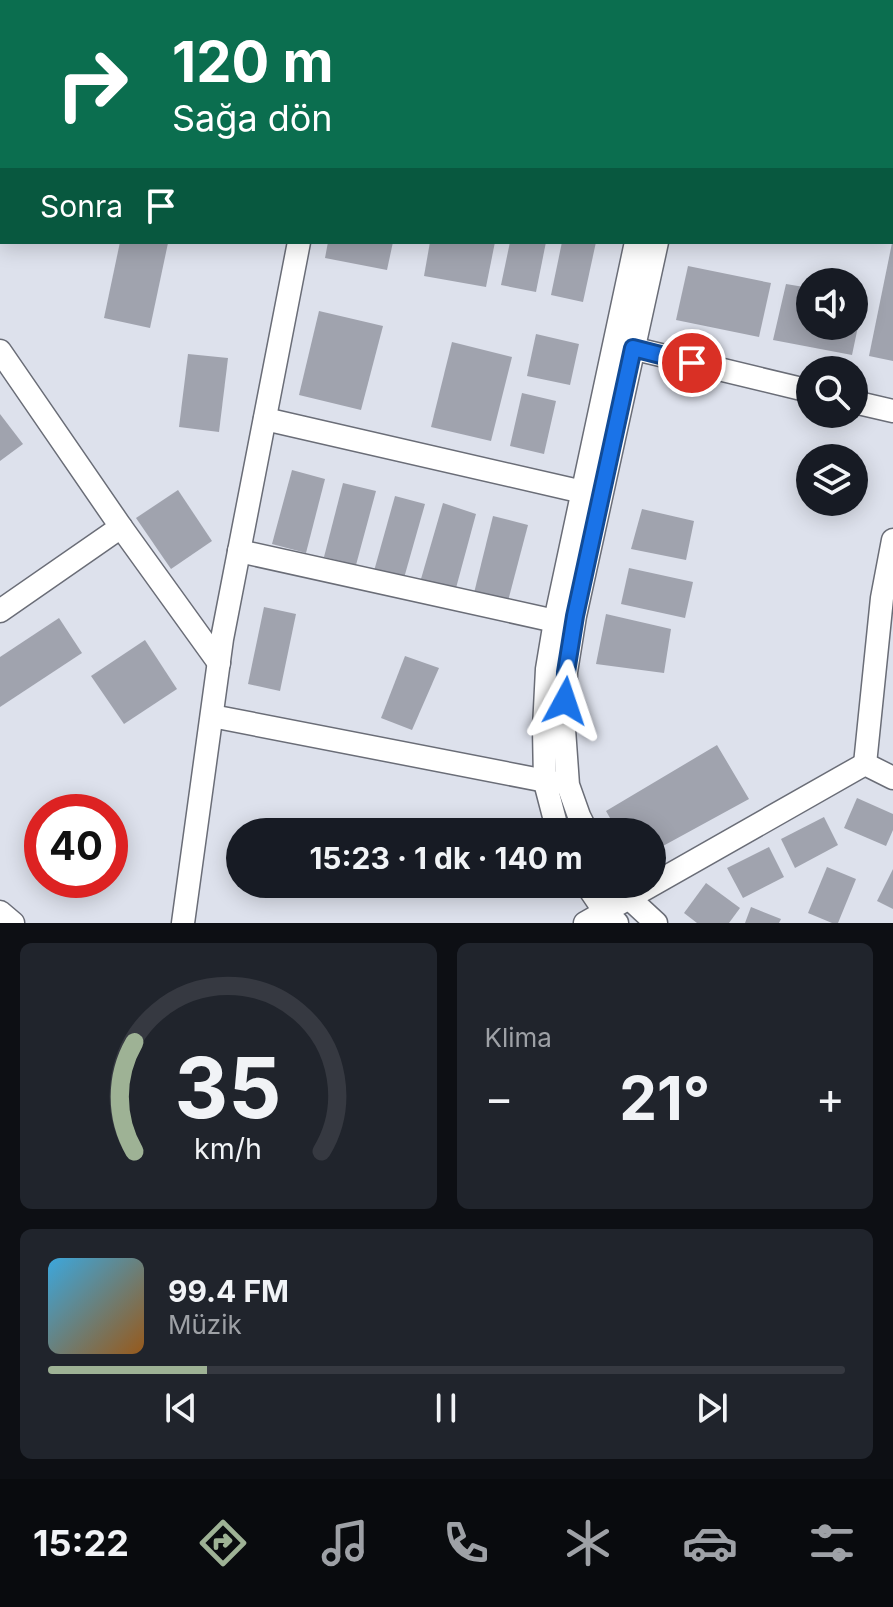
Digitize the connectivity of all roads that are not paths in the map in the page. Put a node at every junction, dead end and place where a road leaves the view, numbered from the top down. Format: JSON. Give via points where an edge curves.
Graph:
{"nodes":[{"id":1,"x":299,"y":244,"type":"edge"},
{"id":2,"x":636,"y":244,"type":"edge"},
{"id":3,"x":656,"y":244,"type":"edge"},
{"id":4,"x":624,"y":346,"type":"junction"},
{"id":5,"x":3,"y":364,"type":"edge"},
{"id":6,"x":796,"y":388,"type":"edge"},
{"id":7,"x":868,"y":405,"type":"edge"},
{"id":8,"x":893,"y":411,"type":"edge"},
{"id":9,"x":265,"y":419,"type":"junction"},
{"id":10,"x":583,"y":492,"type":"junction"},
{"id":11,"x":121,"y":527,"type":"junction"},
{"id":12,"x":893,"y":540,"type":"edge"},
{"id":13,"x":239,"y":551,"type":"junction"},
{"id":14,"x":0,"y":611,"type":"edge"},
{"id":15,"x":887,"y":613,"type":"edge"},
{"id":16,"x":555,"y":621,"type":"junction"},
{"id":17,"x":219,"y":663,"type":"junction"},
{"id":18,"x":212,"y":716,"type":"junction"},
{"id":19,"x":865,"y":764,"type":"junction"},
{"id":20,"x":893,"y":778,"type":"edge"},
{"id":21,"x":545,"y":782,"type":"junction"},
{"id":22,"x":568,"y":785,"type":"junction"},
{"id":23,"x":554,"y":818,"type":"edge"},
{"id":24,"x":580,"y":818,"type":"edge"},
{"id":25,"x":666,"y":870,"type":"edge"},
{"id":26,"x":592,"y":898,"type":"edge"},
{"id":27,"x":620,"y":898,"type":"edge"},
{"id":28,"x":631,"y":898,"type":"edge"},
{"id":29,"x":0,"y":912,"type":"edge"},
{"id":30,"x":602,"y":919,"type":"edge"},
{"id":31,"x":13,"y":923,"type":"edge"},
{"id":32,"x":183,"y":923,"type":"edge"},
{"id":33,"x":656,"y":923,"type":"edge"}],
"edges":[{"from":1,"to":9,"type":"street"},
{"from":2,"to":4,"type":"street"},
{"from":3,"to":4,"type":"street"},
{"from":4,"to":6,"type":"street"},
{"from":4,"to":10,"type":"street"},
{"from":4,"to":22,"type":"street","via":[[566,672]]},
{"from":5,"to":11,"type":"street"},
{"from":7,"to":8,"type":"street"},
{"from":9,"to":10,"type":"street"},
{"from":9,"to":13,"type":"street"},
{"from":10,"to":16,"type":"street"},
{"from":11,"to":14,"type":"street"},
{"from":11,"to":17,"type":"street"},
{"from":12,"to":15,"type":"street"},
{"from":13,"to":16,"type":"street"},
{"from":13,"to":17,"type":"street"},
{"from":15,"to":19,"type":"street"},
{"from":16,"to":21,"type":"street","via":[[547,669]]},
{"from":17,"to":18,"type":"street"},
{"from":18,"to":21,"type":"street"},
{"from":18,"to":32,"type":"street"},
{"from":19,"to":20,"type":"street"},
{"from":19,"to":25,"type":"street"},
{"from":21,"to":22,"type":"street"},
{"from":21,"to":23,"type":"street"},
{"from":22,"to":24,"type":"street"},
{"from":26,"to":30,"type":"street"},
{"from":27,"to":30,"type":"street"},
{"from":28,"to":33,"type":"street"},
{"from":29,"to":31,"type":"street"}]}
